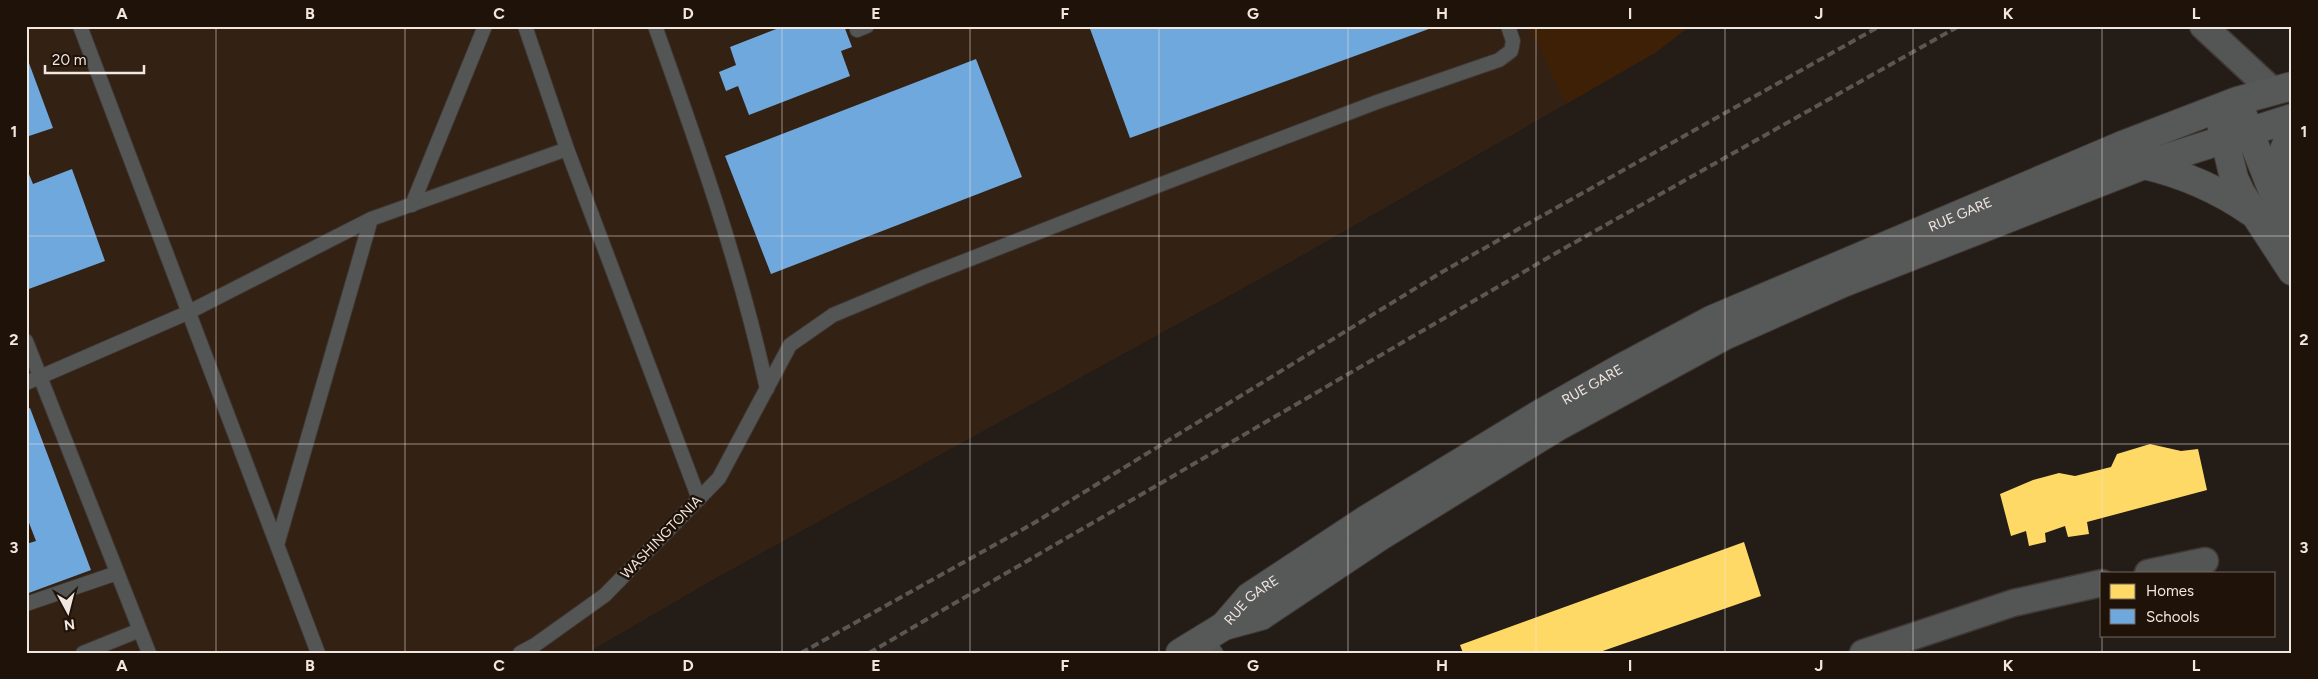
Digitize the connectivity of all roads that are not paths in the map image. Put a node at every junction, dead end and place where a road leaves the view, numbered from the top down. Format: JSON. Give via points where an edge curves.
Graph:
{"nodes":[{"id":1,"x":80,"y":26,"type":"edge"},
{"id":2,"x":485,"y":26,"type":"edge"},
{"id":3,"x":525,"y":26,"type":"edge"},
{"id":4,"x":655,"y":26,"type":"edge"},
{"id":5,"x":1508,"y":26,"type":"edge"},
{"id":6,"x":2203,"y":26,"type":"edge"},
{"id":7,"x":2282,"y":89,"type":"edge"},
{"id":8,"x":2227,"y":105,"type":"junction"},
{"id":9,"x":2292,"y":118,"type":"edge"},
{"id":10,"x":2292,"y":129,"type":"edge"},
{"id":11,"x":2249,"y":130,"type":"junction"},
{"id":12,"x":2223,"y":138,"type":"junction"},
{"id":13,"x":567,"y":149,"type":"junction"},
{"id":14,"x":2144,"y":165,"type":"junction"},
{"id":15,"x":2276,"y":197,"type":"junction"},
{"id":16,"x":412,"y":205,"type":"junction"},
{"id":17,"x":2255,"y":215,"type":"junction"},
{"id":18,"x":371,"y":219,"type":"junction"},
{"id":19,"x":2292,"y":240,"type":"edge"},
{"id":20,"x":2292,"y":271,"type":"edge"},
{"id":21,"x":187,"y":313,"type":"junction"},
{"id":22,"x":26,"y":342,"type":"edge"},
{"id":23,"x":40,"y":378,"type":"junction"},
{"id":24,"x":26,"y":384,"type":"edge"},
{"id":25,"x":767,"y":389,"type":"junction"},
{"id":26,"x":699,"y":499,"type":"junction"},
{"id":27,"x":277,"y":545,"type":"junction"},
{"id":28,"x":2205,"y":560,"type":"dead end"},
{"id":29,"x":2152,"y":572,"type":"edge"},
{"id":30,"x":117,"y":573,"type":"junction"},
{"id":31,"x":2100,"y":583,"type":"edge"},
{"id":32,"x":26,"y":604,"type":"edge"},
{"id":33,"x":140,"y":630,"type":"junction"},
{"id":34,"x":1215,"y":639,"type":"edge"},
{"id":35,"x":83,"y":653,"type":"edge"},
{"id":36,"x":149,"y":653,"type":"edge"},
{"id":37,"x":318,"y":653,"type":"edge"},
{"id":38,"x":520,"y":653,"type":"edge"},
{"id":39,"x":1180,"y":653,"type":"edge"},
{"id":40,"x":1863,"y":653,"type":"edge"}],
"edges":[{"from":1,"to":21,"type":"lane"},
{"from":2,"to":16,"type":"lane"},
{"from":3,"to":13,"type":"lane"},
{"from":4,"to":25,"type":"lane","via":[[728,234]]},
{"from":5,"to":25,"type":"lane","name":"WASHINGTONIA","via":[[1513,41],[1511,51],[1499,60],[1376,102],[1172,180],[833,315],[790,345]]},
{"from":6,"to":7,"type":"street"},
{"from":7,"to":8,"type":"main road","name":"RUE GARE"},
{"from":8,"to":11,"type":"main road"},
{"from":8,"to":12,"type":"main road"},
{"from":8,"to":34,"type":"main road","name":"RUE GARE","via":[[2125,144],[1711,320],[1538,415],[1367,519],[1249,597]]},
{"from":9,"to":11,"type":"main road","name":"RUE GARE"},
{"from":10,"to":15,"type":"main road","via":[[2282,155]]},
{"from":11,"to":12,"type":"main road","name":"RUE GARE"},
{"from":11,"to":15,"type":"main road"},
{"from":12,"to":14,"type":"main road","name":"RUE GARE"},
{"from":12,"to":17,"type":"main road","via":[[2234,178]]},
{"from":13,"to":16,"type":"lane"},
{"from":13,"to":26,"type":"lane"},
{"from":14,"to":17,"type":"main road","via":[[2168,170],[2206,185]]},
{"from":14,"to":34,"type":"main road","name":"RUE GARE","via":[[1843,283],[1724,336],[1557,427],[1379,537],[1261,616]]},
{"from":15,"to":19,"type":"main road"},
{"from":16,"to":18,"type":"lane"},
{"from":17,"to":20,"type":"main road"},
{"from":18,"to":21,"type":"lane"},
{"from":18,"to":27,"type":"lane"},
{"from":21,"to":23,"type":"lane"},
{"from":21,"to":27,"type":"lane"},
{"from":22,"to":23,"type":"lane"},
{"from":23,"to":24,"type":"lane"},
{"from":23,"to":30,"type":"lane"},
{"from":25,"to":26,"type":"lane","name":"WASHINGTONIA","via":[[719,478]]},
{"from":26,"to":38,"type":"lane","name":"WASHINGTONIA","via":[[605,595]]},
{"from":27,"to":37,"type":"lane"},
{"from":28,"to":29,"type":"street"},
{"from":30,"to":32,"type":"lane"},
{"from":30,"to":33,"type":"lane"},
{"from":31,"to":40,"type":"street","via":[[2013,603]]},
{"from":33,"to":35,"type":"lane"},
{"from":33,"to":36,"type":"lane"},
{"from":34,"to":39,"type":"main road"}]}
